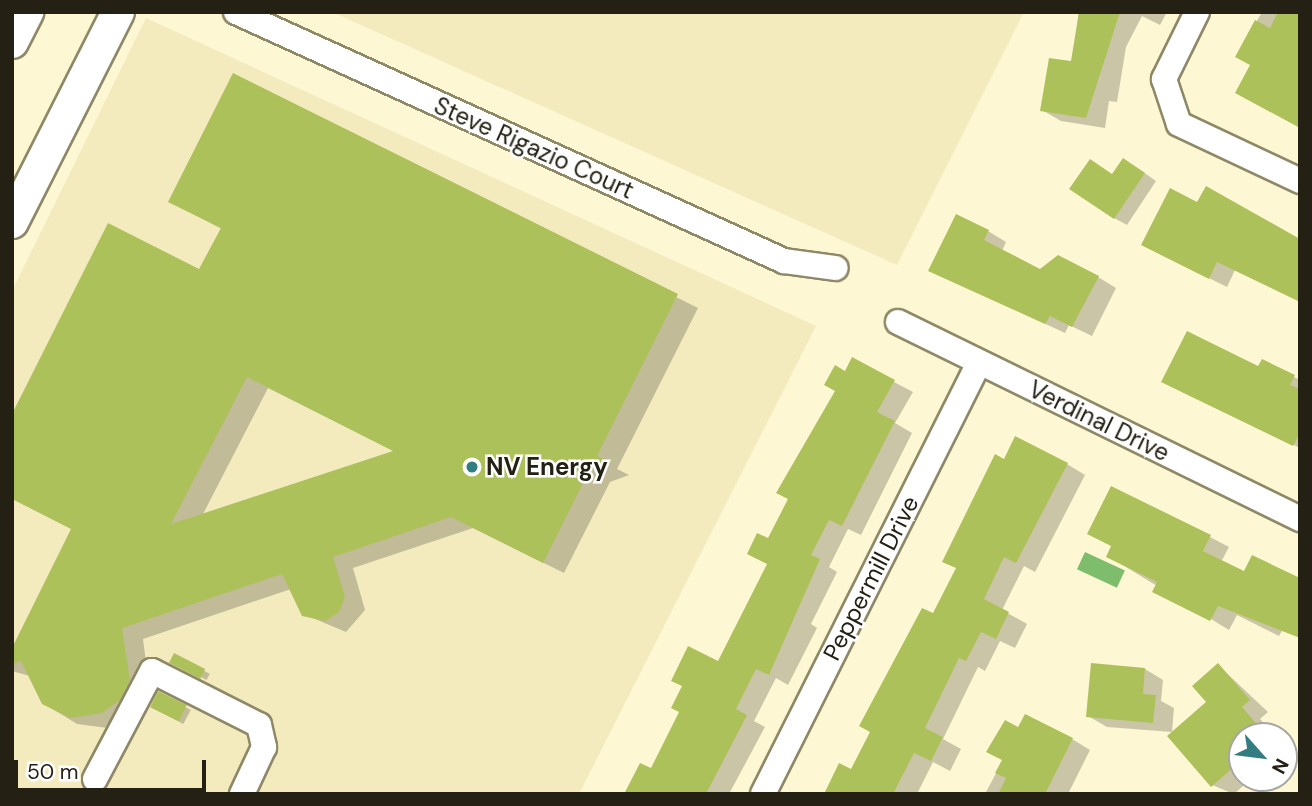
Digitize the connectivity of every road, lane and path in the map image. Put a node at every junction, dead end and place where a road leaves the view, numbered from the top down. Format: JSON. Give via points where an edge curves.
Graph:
{"nodes":[{"id":1,"x":27,"y":12,"type":"edge"},
{"id":2,"x":118,"y":12,"type":"edge"},
{"id":3,"x":236,"y":12,"type":"edge"},
{"id":4,"x":1198,"y":12,"type":"edge"},
{"id":5,"x":12,"y":42,"type":"edge"},
{"id":6,"x":1300,"y":181,"type":"edge"},
{"id":7,"x":12,"y":222,"type":"edge"},
{"id":8,"x":836,"y":268,"type":"dead end"},
{"id":9,"x":898,"y":322,"type":"dead end"},
{"id":10,"x":979,"y":363,"type":"junction"},
{"id":11,"x":1300,"y":519,"type":"edge"},
{"id":12,"x":96,"y":779,"type":"dead end"},
{"id":13,"x":242,"y":794,"type":"edge"},
{"id":14,"x":763,"y":794,"type":"edge"}],
"edges":[{"from":1,"to":5,"type":"main road"},
{"from":2,"to":7,"type":"main road"},
{"from":3,"to":8,"type":"street","name":"Steve Rigazio Court","via":[[785,261]]},
{"from":4,"to":6,"type":"street","via":[[1164,79],[1169,107],[1179,124]]},
{"from":9,"to":10,"type":"street","name":"Verdinal Drive"},
{"from":10,"to":11,"type":"street","name":"Verdinal Drive"},
{"from":10,"to":14,"type":"street","name":"Peppermill Drive"},
{"from":12,"to":13,"type":"street","via":[[152,671],[259,725],[264,747]]}]}
